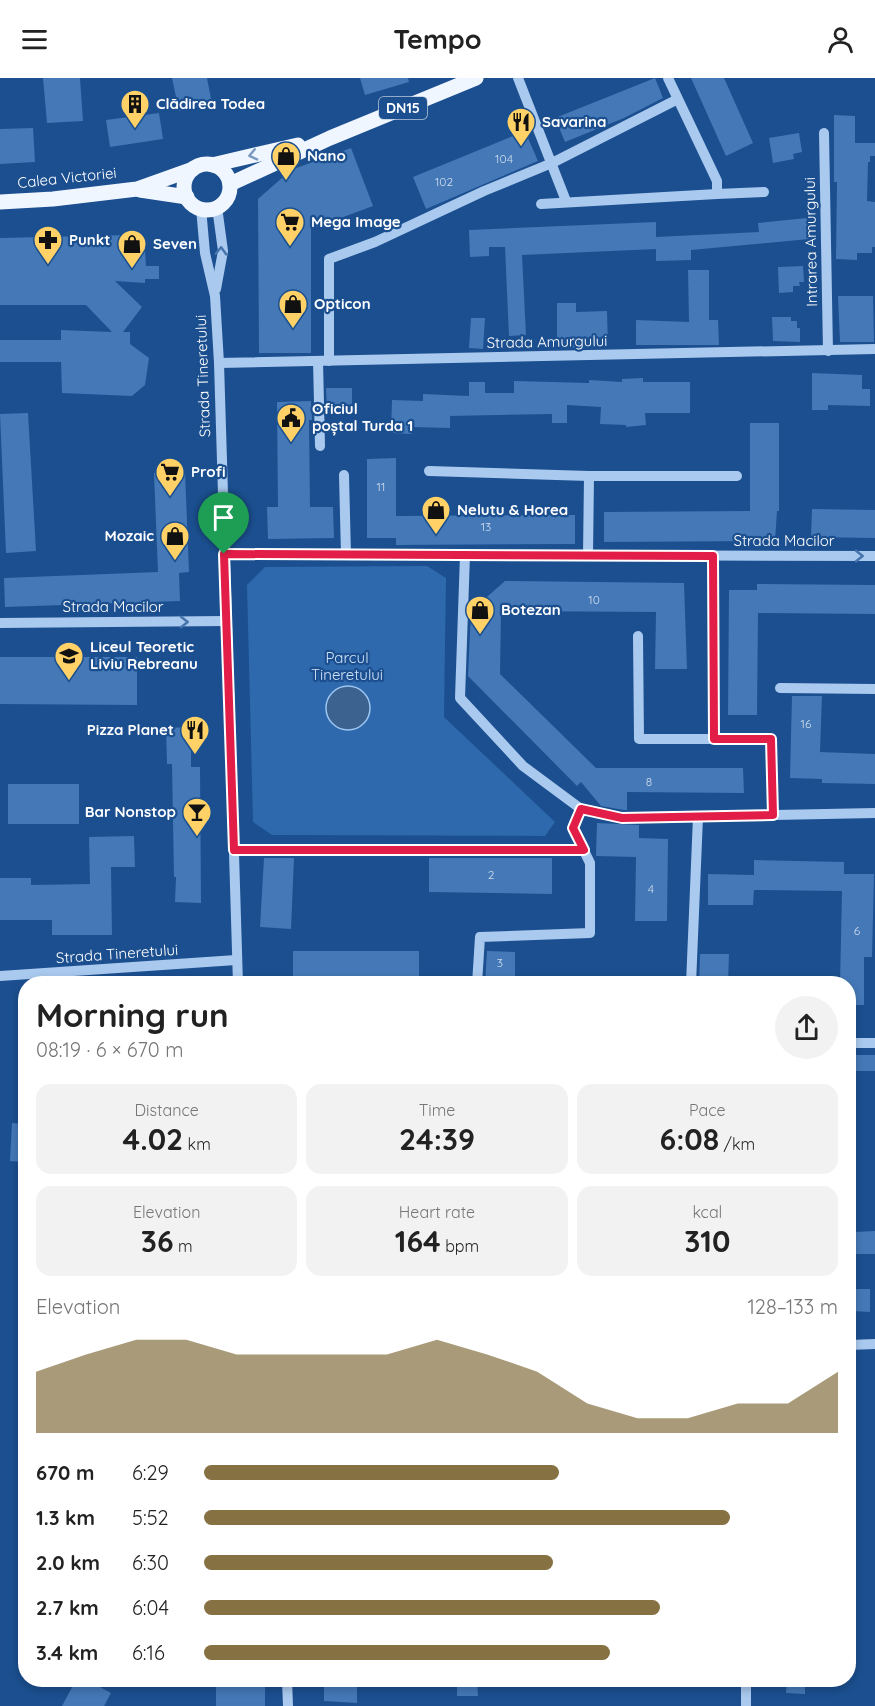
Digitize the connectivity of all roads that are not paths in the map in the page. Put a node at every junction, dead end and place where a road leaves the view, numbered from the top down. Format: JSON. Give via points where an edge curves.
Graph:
{"nodes":[{"id":1,"x":476,"y":78,"type":"edge"},
{"id":2,"x":518,"y":78,"type":"edge"},
{"id":3,"x":668,"y":78,"type":"edge"},
{"id":4,"x":676,"y":100,"type":"junction"},
{"id":5,"x":824,"y":133,"type":"dead end"},
{"id":6,"x":330,"y":138,"type":"junction"},
{"id":7,"x":552,"y":164,"type":"junction"},
{"id":8,"x":212,"y":165,"type":"junction"},
{"id":9,"x":193,"y":169,"type":"junction"},
{"id":10,"x":230,"y":184,"type":"junction"},
{"id":11,"x":137,"y":189,"type":"junction"},
{"id":12,"x":764,"y":192,"type":"dead end"},
{"id":13,"x":717,"y":194,"type":"junction"},
{"id":14,"x":187,"y":197,"type":"junction"},
{"id":15,"x":566,"y":201,"type":"junction"},
{"id":16,"x":0,"y":202,"type":"edge"},
{"id":17,"x":541,"y":204,"type":"dead end"},
{"id":18,"x":217,"y":207,"type":"junction"},
{"id":19,"x":201,"y":208,"type":"junction"},
{"id":20,"x":215,"y":296,"type":"junction"},
{"id":21,"x":875,"y":349,"type":"edge"},
{"id":22,"x":828,"y":351,"type":"junction"},
{"id":23,"x":323,"y":361,"type":"junction"},
{"id":24,"x":219,"y":363,"type":"junction"},
{"id":25,"x":320,"y":446,"type":"dead end"},
{"id":26,"x":429,"y":471,"type":"dead end"},
{"id":27,"x":344,"y":475,"type":"dead end"},
{"id":28,"x":589,"y":476,"type":"junction"},
{"id":29,"x":737,"y":476,"type":"dead end"},
{"id":30,"x":224,"y":554,"type":"junction"},
{"id":31,"x":346,"y":555,"type":"junction"},
{"id":32,"x":465,"y":555,"type":"junction"},
{"id":33,"x":588,"y":555,"type":"junction"},
{"id":34,"x":713,"y":556,"type":"junction"},
{"id":35,"x":875,"y":556,"type":"edge"},
{"id":36,"x":226,"y":621,"type":"junction"},
{"id":37,"x":0,"y":623,"type":"edge"},
{"id":38,"x":638,"y":636,"type":"dead end"},
{"id":39,"x":780,"y":688,"type":"dead end"},
{"id":40,"x":875,"y":688,"type":"edge"},
{"id":41,"x":714,"y":739,"type":"junction"},
{"id":42,"x":581,"y":809,"type":"junction"},
{"id":43,"x":875,"y":813,"type":"edge"},
{"id":44,"x":773,"y":815,"type":"junction"},
{"id":45,"x":698,"y":817,"type":"junction"},
{"id":46,"x":234,"y":850,"type":"junction"},
{"id":47,"x":584,"y":850,"type":"junction"},
{"id":48,"x":236,"y":960,"type":"junction"},
{"id":49,"x":0,"y":976,"type":"edge"},
{"id":50,"x":74,"y":976,"type":"edge"},
{"id":51,"x":237,"y":976,"type":"edge"},
{"id":52,"x":478,"y":976,"type":"edge"},
{"id":53,"x":691,"y":976,"type":"edge"},
{"id":54,"x":18,"y":977,"type":"edge"},
{"id":55,"x":856,"y":1042,"type":"edge"},
{"id":56,"x":875,"y":1042,"type":"edge"},
{"id":57,"x":875,"y":1344,"type":"edge"},
{"id":58,"x":856,"y":1345,"type":"edge"},
{"id":59,"x":287,"y":1687,"type":"edge"},
{"id":60,"x":746,"y":1687,"type":"edge"},
{"id":61,"x":288,"y":1706,"type":"edge"},
{"id":62,"x":746,"y":1706,"type":"edge"}],
"edges":[{"from":1,"to":6,"type":"main road","name":"Calea Victoriei","number":"DN15"},
{"from":2,"to":7,"type":"street"},
{"from":3,"to":4,"type":"street"},
{"from":4,"to":7,"type":"street"},
{"from":4,"to":13,"type":"street","via":[[717,182]]},
{"from":5,"to":22,"type":"street","name":"Intrarea Amurgului"},
{"from":6,"to":8,"type":"main road","name":"Calea Victoriei","number":"DN15","one_way":true},
{"from":6,"to":10,"type":"main road","name":"Calea Victoriei","number":"DN15"},
{"from":7,"to":15,"type":"street"},
{"from":7,"to":23,"type":"street","via":[[329,259]]},
{"from":8,"to":9,"type":"main road","name":"Calea Victoriei","number":"DN15"},
{"from":8,"to":10,"type":"main road","via":[[224,172]]},
{"from":9,"to":11,"type":"main road","name":"Calea Victoriei","number":"DN15"},
{"from":9,"to":14,"type":"main road","via":[[185,182]]},
{"from":10,"to":18,"type":"main road","via":[[227,197]]},
{"from":11,"to":14,"type":"main road","name":"Calea Victoriei","number":"DN15"},
{"from":11,"to":16,"type":"main road","name":"Calea Victoriei","number":"DN15"},
{"from":12,"to":13,"type":"street"},
{"from":13,"to":15,"type":"street"},
{"from":14,"to":19,"type":"main road","name":"Calea Victoriei","number":"DN15"},
{"from":15,"to":17,"type":"street"},
{"from":18,"to":19,"type":"main road"},
{"from":20,"to":18,"type":"street","name":"Strada Tineretului","one_way":true,"via":[[223,251]]},
{"from":19,"to":20,"type":"street","name":"Strada Tineretului"},
{"from":20,"to":24,"type":"street","name":"Strada Tineretului"},
{"from":21,"to":22,"type":"street","name":"Strada Amurgului"},
{"from":22,"to":23,"type":"street","name":"Strada Amurgului"},
{"from":23,"to":24,"type":"street","name":"Strada Amurgului"},
{"from":23,"to":25,"type":"street"},
{"from":24,"to":30,"type":"street","name":"Strada Tineretului"},
{"from":26,"to":28,"type":"street"},
{"from":27,"to":31,"type":"street"},
{"from":28,"to":29,"type":"street"},
{"from":28,"to":33,"type":"street"},
{"from":30,"to":31,"type":"street","name":"Strada Macilor"},
{"from":30,"to":36,"type":"street","name":"Strada Tineretului"},
{"from":31,"to":32,"type":"street","name":"Strada Macilor"},
{"from":32,"to":33,"type":"street","name":"Strada Macilor"},
{"from":32,"to":42,"type":"street","via":[[460,698],[523,766]]},
{"from":33,"to":34,"type":"street","name":"Strada Macilor"},
{"from":34,"to":35,"type":"street","name":"Strada Macilor","one_way":true},
{"from":34,"to":41,"type":"street"},
{"from":37,"to":36,"type":"street","name":"Strada Macilor","one_way":true},
{"from":36,"to":46,"type":"street","name":"Strada Tineretului"},
{"from":38,"to":41,"type":"street","via":[[639,739]]},
{"from":39,"to":40,"type":"street"},
{"from":41,"to":44,"type":"street","via":[[771,739]]},
{"from":42,"to":45,"type":"street","via":[[622,818]]},
{"from":42,"to":47,"type":"street","via":[[573,828]]},
{"from":43,"to":44,"type":"street"},
{"from":44,"to":45,"type":"street"},
{"from":45,"to":53,"type":"street"},
{"from":46,"to":47,"type":"street"},
{"from":46,"to":48,"type":"street","name":"Strada Tineretului"},
{"from":47,"to":52,"type":"street","via":[[590,863],[590,933],[480,937]]},
{"from":48,"to":50,"type":"street","name":"Strada Tineretului"},
{"from":48,"to":51,"type":"street","name":"Strada Tineretului"},
{"from":49,"to":54,"type":"street","name":"Strada Tineretului"},
{"from":55,"to":56,"type":"street"},
{"from":57,"to":58,"type":"street"},
{"from":59,"to":61,"type":"street"},
{"from":60,"to":62,"type":"street"}]}
